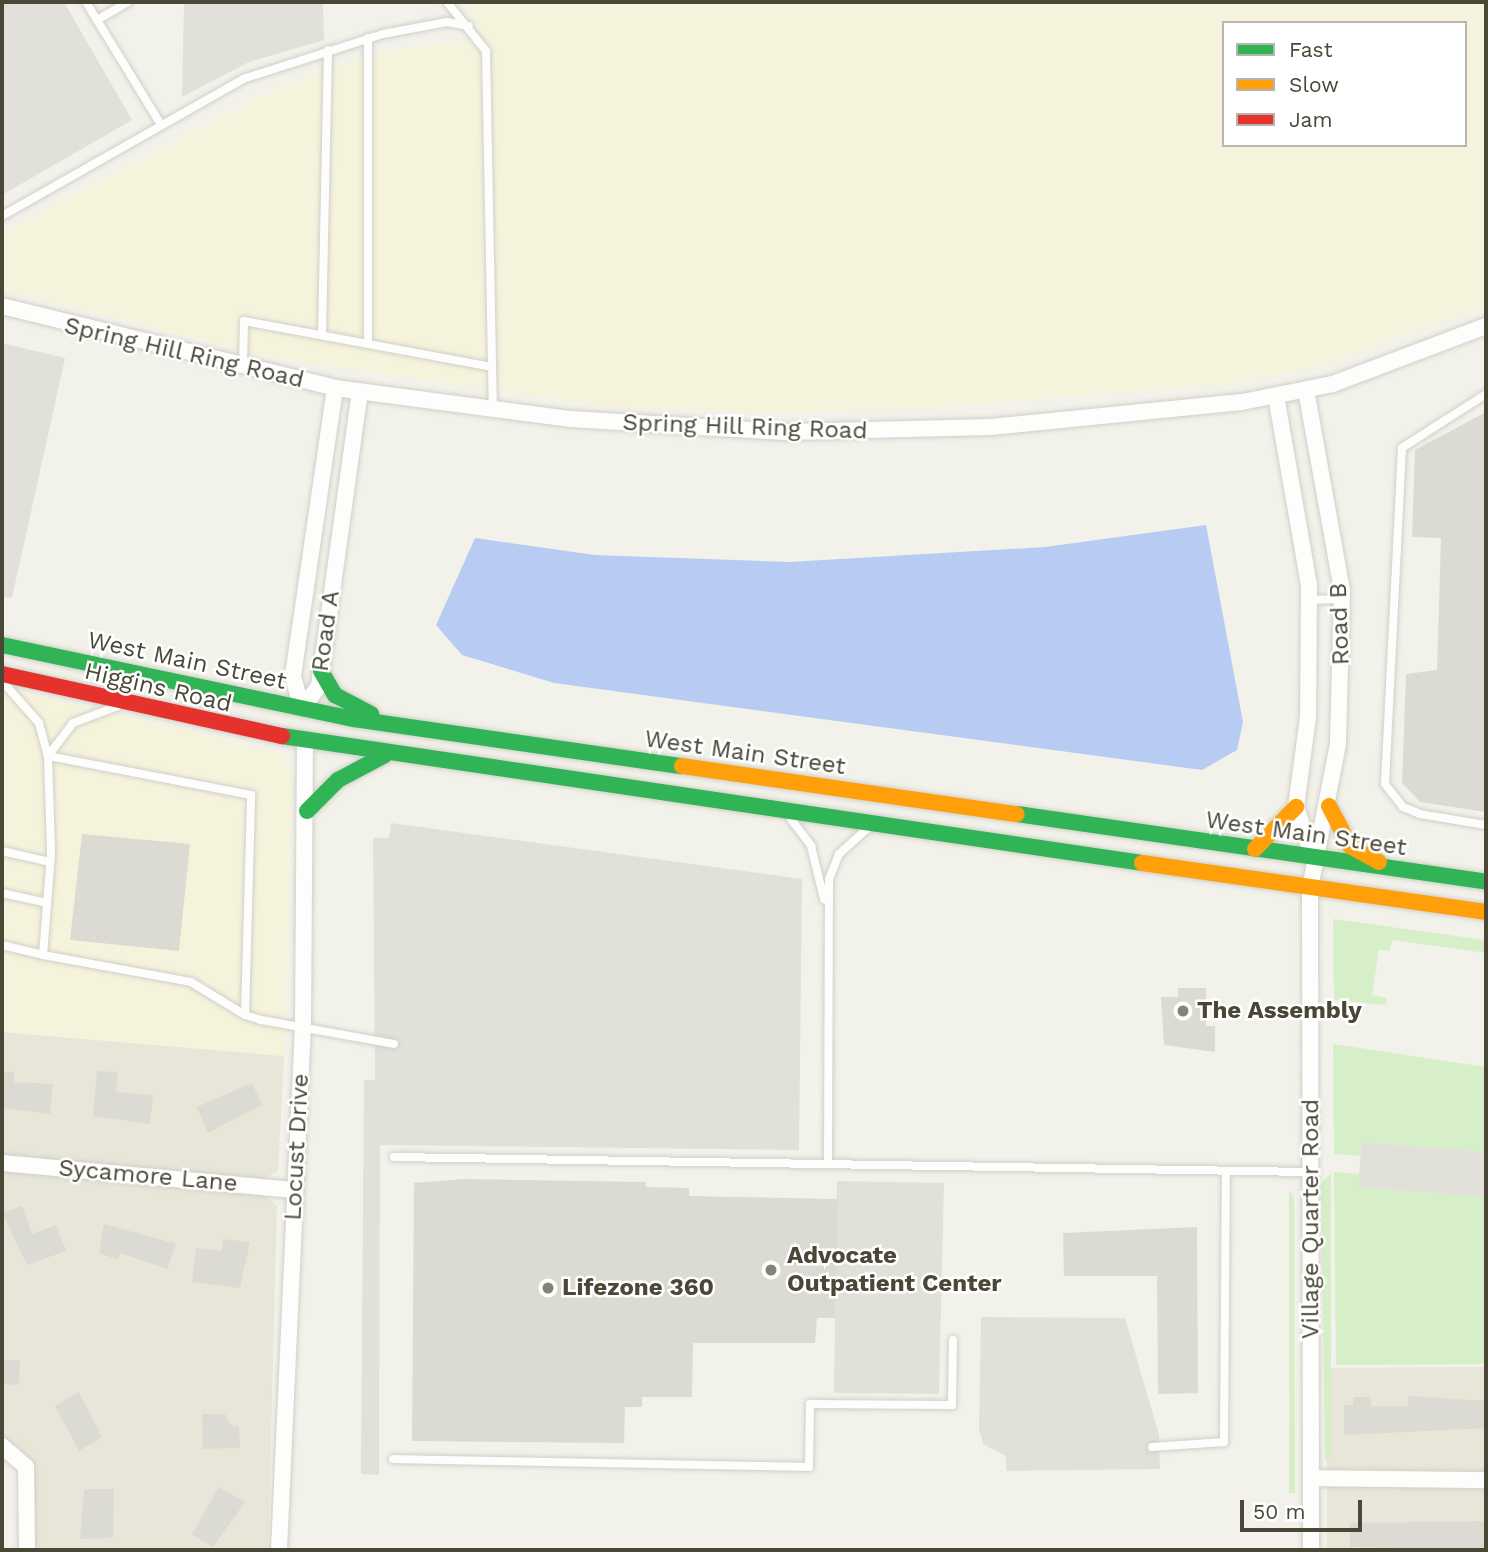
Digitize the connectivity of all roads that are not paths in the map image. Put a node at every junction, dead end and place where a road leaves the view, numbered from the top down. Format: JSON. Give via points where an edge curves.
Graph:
{"nodes":[{"id":1,"x":86,"y":2,"type":"edge"},
{"id":2,"x":128,"y":2,"type":"edge"},
{"id":3,"x":447,"y":2,"type":"edge"},
{"id":4,"x":97,"y":20,"type":"junction"},
{"id":5,"x":469,"y":26,"type":"junction"},
{"id":6,"x":368,"y":38,"type":"junction"},
{"id":7,"x":328,"y":50,"type":"junction"},
{"id":8,"x":160,"y":123,"type":"junction"},
{"id":9,"x":2,"y":216,"type":"edge"},
{"id":10,"x":2,"y":306,"type":"edge"},
{"id":11,"x":1486,"y":326,"type":"edge"},
{"id":12,"x":322,"y":335,"type":"junction"},
{"id":13,"x":368,"y":344,"type":"junction"},
{"id":14,"x":492,"y":367,"type":"junction"},
{"id":15,"x":243,"y":369,"type":"junction"},
{"id":16,"x":335,"y":388,"type":"junction"},
{"id":17,"x":1306,"y":390,"type":"junction"},
{"id":18,"x":360,"y":392,"type":"junction"},
{"id":19,"x":1486,"y":394,"type":"edge"},
{"id":20,"x":1276,"y":396,"type":"junction"},
{"id":21,"x":493,"y":411,"type":"junction"},
{"id":22,"x":1342,"y":599,"type":"junction"},
{"id":23,"x":1309,"y":600,"type":"junction"},
{"id":24,"x":2,"y":645,"type":"edge"},
{"id":25,"x":321,"y":671,"type":"junction"},
{"id":26,"x":2,"y":674,"type":"edge"},
{"id":27,"x":2,"y":681,"type":"edge"},
{"id":28,"x":124,"y":704,"type":"junction"},
{"id":29,"x":302,"y":708,"type":"junction"},
{"id":30,"x":389,"y":724,"type":"junction"},
{"id":31,"x":305,"y":743,"type":"junction"},
{"id":32,"x":48,"y":755,"type":"junction"},
{"id":33,"x":386,"y":755,"type":"junction"},
{"id":34,"x":1329,"y":806,"type":"junction"},
{"id":35,"x":1296,"y":807,"type":"junction"},
{"id":36,"x":307,"y":811,"type":"junction"},
{"id":37,"x":781,"y":813,"type":"junction"},
{"id":38,"x":871,"y":825,"type":"junction"},
{"id":39,"x":1486,"y":825,"type":"edge"},
{"id":40,"x":1255,"y":849,"type":"junction"},
{"id":41,"x":2,"y":851,"type":"edge"},
{"id":42,"x":1312,"y":858,"type":"junction"},
{"id":43,"x":50,"y":862,"type":"junction"},
{"id":44,"x":1391,"y":869,"type":"junction"},
{"id":45,"x":1486,"y":882,"type":"edge"},
{"id":46,"x":1310,"y":888,"type":"junction"},
{"id":47,"x":2,"y":893,"type":"edge"},
{"id":48,"x":47,"y":903,"type":"junction"},
{"id":49,"x":826,"y":908,"type":"junction"},
{"id":50,"x":1486,"y":912,"type":"edge"},
{"id":51,"x":2,"y":945,"type":"edge"},
{"id":52,"x":43,"y":955,"type":"junction"},
{"id":53,"x":245,"y":1015,"type":"junction"},
{"id":54,"x":303,"y":1025,"type":"junction"},
{"id":55,"x":394,"y":1044,"type":"dead end"},
{"id":56,"x":394,"y":1157,"type":"dead end"},
{"id":57,"x":2,"y":1163,"type":"edge"},
{"id":58,"x":828,"y":1164,"type":"junction"},
{"id":59,"x":1226,"y":1172,"type":"junction"},
{"id":60,"x":1311,"y":1172,"type":"junction"},
{"id":61,"x":294,"y":1190,"type":"junction"},
{"id":62,"x":953,"y":1340,"type":"dead end"},
{"id":63,"x":2,"y":1446,"type":"edge"},
{"id":64,"x":1152,"y":1447,"type":"dead end"},
{"id":65,"x":393,"y":1459,"type":"dead end"},
{"id":66,"x":1311,"y":1478,"type":"junction"},
{"id":67,"x":1486,"y":1480,"type":"edge"},
{"id":68,"x":27,"y":1550,"type":"edge"},
{"id":69,"x":279,"y":1550,"type":"edge"},
{"id":70,"x":1311,"y":1550,"type":"edge"}],
"edges":[{"from":1,"to":4,"type":"lane"},
{"from":2,"to":4,"type":"lane"},
{"from":3,"to":5,"type":"lane"},
{"from":4,"to":8,"type":"lane"},
{"from":5,"to":6,"type":"lane","via":[[427,24]]},
{"from":5,"to":14,"type":"lane","via":[[486,51]]},
{"from":6,"to":7,"type":"lane"},
{"from":6,"to":13,"type":"lane"},
{"from":7,"to":8,"type":"lane","via":[[234,83]]},
{"from":7,"to":12,"type":"lane"},
{"from":8,"to":9,"type":"lane"},
{"from":10,"to":15,"type":"street","name":"Spring Hill Ring Road"},
{"from":11,"to":17,"type":"street","name":"Spring Hill Ring Road","via":[[1402,362]]},
{"from":12,"to":13,"type":"lane"},
{"from":12,"to":15,"type":"lane","via":[[244,321]]},
{"from":13,"to":14,"type":"lane"},
{"from":14,"to":21,"type":"lane"},
{"from":15,"to":16,"type":"street","name":"Spring Hill Ring Road"},
{"from":16,"to":18,"type":"street","name":"Spring Hill Ring Road"},
{"from":16,"to":29,"type":"street","name":"Road A","via":[[293,677]]},
{"from":17,"to":20,"type":"street","name":"Spring Hill Ring Road"},
{"from":17,"to":22,"type":"street","name":"Road B"},
{"from":18,"to":21,"type":"street","name":"Spring Hill Ring Road"},
{"from":18,"to":25,"type":"street","name":"Road A"},
{"from":19,"to":39,"type":"lane","via":[[1402,448],[1385,784],[1403,807],[1420,814]]},
{"from":20,"to":21,"type":"street","name":"Spring Hill Ring Road","via":[[1091,420],[867,432],[699,429]]},
{"from":20,"to":23,"type":"street","name":"Road B","via":[[1303,530]]},
{"from":22,"to":23,"type":"lane"},
{"from":22,"to":34,"type":"street","name":"Road B","via":[[1342,694]]},
{"from":23,"to":35,"type":"street","name":"Road B","via":[[1308,717]]},
{"from":24,"to":29,"type":"main road","name":"West Main Street"},
{"from":25,"to":29,"type":"street","name":"Road A"},
{"from":25,"to":30,"type":"main road","via":[[335,695]]},
{"from":26,"to":28,"type":"main road","name":"Higgins Road"},
{"from":27,"to":32,"type":"lane","via":[[39,723]]},
{"from":28,"to":31,"type":"main road","name":"Higgins Road"},
{"from":28,"to":32,"type":"lane","via":[[73,723]]},
{"from":29,"to":30,"type":"main road","name":"West Main Street"},
{"from":29,"to":31,"type":"main road"},
{"from":30,"to":40,"type":"main road","name":"West Main Street"},
{"from":31,"to":33,"type":"main road"},
{"from":31,"to":36,"type":"street","name":"Locust Drive"},
{"from":32,"to":43,"type":"lane"},
{"from":32,"to":53,"type":"lane","via":[[251,795]]},
{"from":33,"to":36,"type":"main road","via":[[338,779]]},
{"from":33,"to":37,"type":"main road"},
{"from":34,"to":42,"type":"street","name":"Road B"},
{"from":34,"to":44,"type":"main road","via":[[1350,846]]},
{"from":35,"to":40,"type":"main road"},
{"from":35,"to":42,"type":"street","name":"Road B"},
{"from":36,"to":54,"type":"street","name":"Locust Drive"},
{"from":37,"to":38,"type":"main road"},
{"from":37,"to":49,"type":"lane","via":[[811,846]]},
{"from":38,"to":46,"type":"main road"},
{"from":38,"to":49,"type":"lane","via":[[839,854]]},
{"from":40,"to":42,"type":"main road","name":"West Main Street"},
{"from":41,"to":43,"type":"lane"},
{"from":42,"to":44,"type":"main road","name":"West Main Street"},
{"from":42,"to":46,"type":"street","name":"Road B"},
{"from":43,"to":48,"type":"lane"},
{"from":44,"to":45,"type":"main road","name":"West Main Street"},
{"from":46,"to":50,"type":"main road"},
{"from":46,"to":60,"type":"street","name":"Village Quarter Road"},
{"from":47,"to":48,"type":"lane"},
{"from":48,"to":52,"type":"lane"},
{"from":49,"to":58,"type":"lane"},
{"from":51,"to":52,"type":"lane"},
{"from":52,"to":53,"type":"lane","via":[[191,982]]},
{"from":53,"to":54,"type":"lane"},
{"from":54,"to":55,"type":"lane"},
{"from":54,"to":61,"type":"street","name":"Locust Drive"},
{"from":56,"to":58,"type":"lane"},
{"from":57,"to":61,"type":"street","name":"Sycamore Lane"},
{"from":58,"to":59,"type":"lane"},
{"from":59,"to":60,"type":"lane"},
{"from":59,"to":64,"type":"lane","via":[[1224,1442]]},
{"from":60,"to":66,"type":"street","name":"Village Quarter Road"},
{"from":61,"to":69,"type":"street","name":"Locust Drive"},
{"from":62,"to":65,"type":"lane","via":[[952,1405],[810,1404],[809,1467]]},
{"from":63,"to":68,"type":"street","via":[[26,1467]]},
{"from":66,"to":67,"type":"street"},
{"from":66,"to":70,"type":"street","name":"Village Quarter Road"}]}
